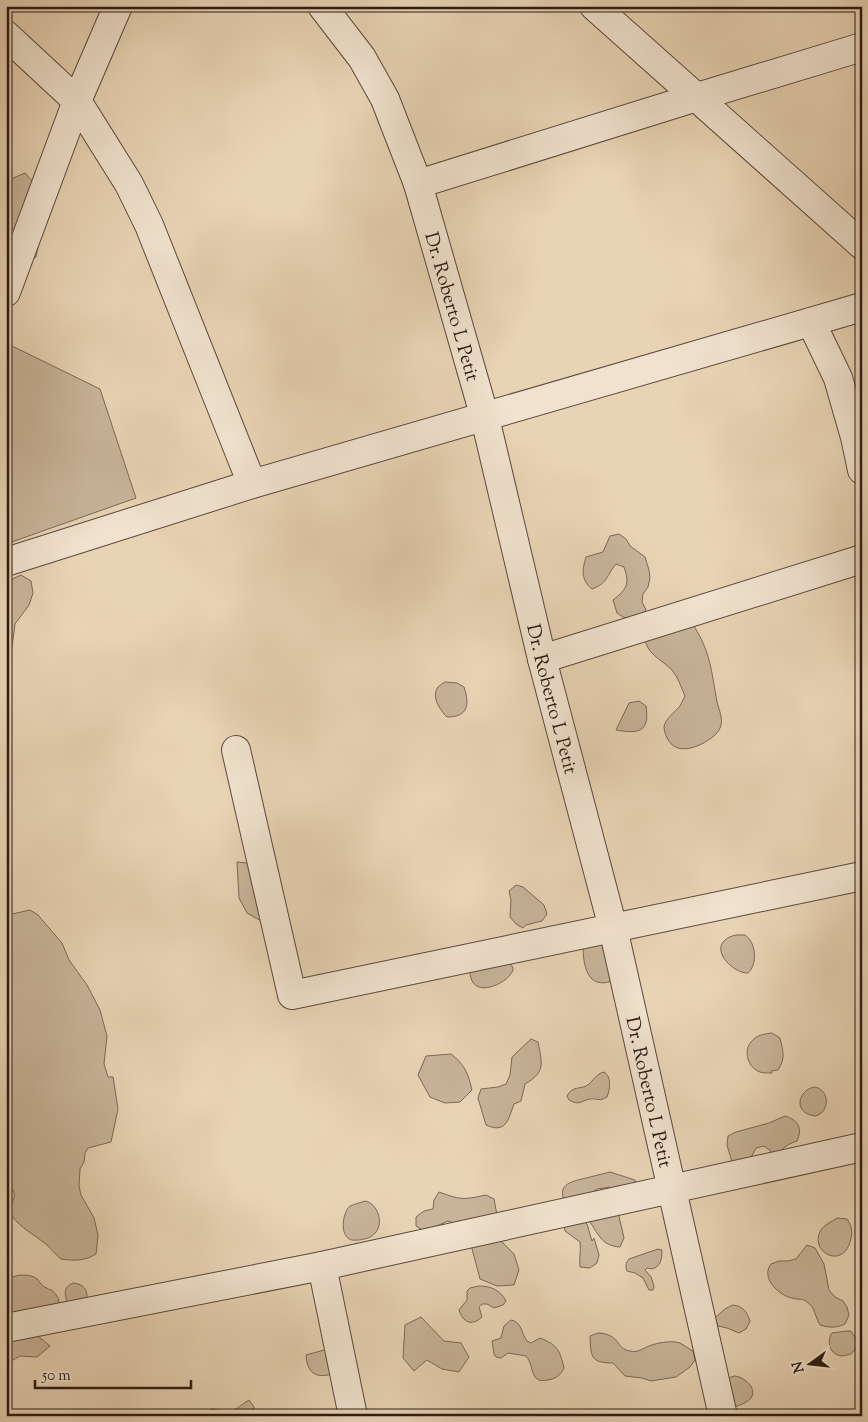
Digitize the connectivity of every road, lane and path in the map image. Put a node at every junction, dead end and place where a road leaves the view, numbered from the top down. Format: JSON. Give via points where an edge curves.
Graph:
{"nodes":[{"id":1,"x":118,"y":6,"type":"edge"},
{"id":2,"x":322,"y":6,"type":"edge"},
{"id":3,"x":594,"y":6,"type":"edge"},
{"id":4,"x":6,"y":35,"type":"edge"},
{"id":5,"x":862,"y":47,"type":"edge"},
{"id":6,"x":697,"y":97,"type":"junction"},
{"id":7,"x":77,"y":101,"type":"junction"},
{"id":8,"x":418,"y":184,"type":"junction"},
{"id":9,"x":862,"y":245,"type":"edge"},
{"id":10,"x":6,"y":292,"type":"edge"},
{"id":11,"x":862,"y":307,"type":"edge"},
{"id":12,"x":811,"y":322,"type":"junction"},
{"id":13,"x":484,"y":418,"type":"junction"},
{"id":14,"x":862,"y":470,"type":"edge"},
{"id":15,"x":252,"y":484,"type":"junction"},
{"id":16,"x":862,"y":559,"type":"edge"},
{"id":17,"x":6,"y":562,"type":"edge"},
{"id":18,"x":542,"y":659,"type":"junction"},
{"id":19,"x":236,"y":750,"type":"dead end"},
{"id":20,"x":862,"y":876,"type":"edge"},
{"id":21,"x":613,"y":928,"type":"junction"},
{"id":22,"x":862,"y":1147,"type":"edge"},
{"id":23,"x":672,"y":1188,"type":"junction"},
{"id":24,"x":322,"y":1266,"type":"junction"},
{"id":25,"x":6,"y":1328,"type":"edge"},
{"id":26,"x":353,"y":1416,"type":"edge"},
{"id":27,"x":723,"y":1416,"type":"edge"}],
"edges":[{"from":1,"to":7,"type":"street"},
{"from":2,"to":8,"type":"street","name":"Dr. Roberto L Petit","via":[[362,58],[385,99]]},
{"from":3,"to":6,"type":"street"},
{"from":4,"to":7,"type":"street"},
{"from":5,"to":6,"type":"street"},
{"from":6,"to":8,"type":"street"},
{"from":6,"to":9,"type":"street"},
{"from":7,"to":10,"type":"street"},
{"from":7,"to":15,"type":"street","via":[[129,184],[149,225]]},
{"from":8,"to":13,"type":"street","name":"Dr. Roberto L Petit"},
{"from":11,"to":12,"type":"street"},
{"from":12,"to":13,"type":"street"},
{"from":12,"to":14,"type":"street","via":[[838,378]]},
{"from":13,"to":15,"type":"street"},
{"from":13,"to":18,"type":"street","name":"Dr. Roberto L Petit"},
{"from":15,"to":17,"type":"street"},
{"from":16,"to":18,"type":"street"},
{"from":18,"to":21,"type":"street","name":"Dr. Roberto L Petit"},
{"from":19,"to":21,"type":"street","via":[[292,995]]},
{"from":20,"to":21,"type":"street"},
{"from":21,"to":23,"type":"street","name":"Dr. Roberto L Petit"},
{"from":22,"to":23,"type":"street"},
{"from":23,"to":24,"type":"street"},
{"from":23,"to":27,"type":"street","name":"Dr. Roberto L Petit"},
{"from":24,"to":25,"type":"street"},
{"from":24,"to":26,"type":"street"}]}
